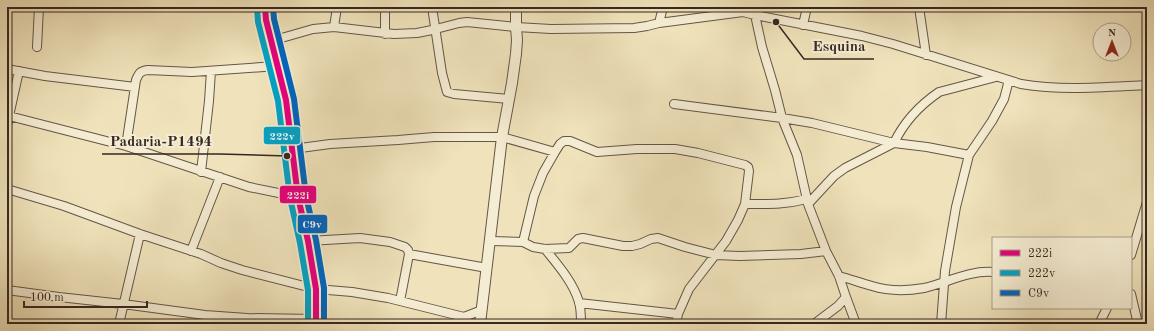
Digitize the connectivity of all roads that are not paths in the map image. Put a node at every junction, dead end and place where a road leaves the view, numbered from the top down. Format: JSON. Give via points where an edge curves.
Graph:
{"nodes":[{"id":1,"x":39,"y":7,"type":"edge"},
{"id":2,"x":264,"y":7,"type":"edge"},
{"id":3,"x":337,"y":7,"type":"edge"},
{"id":4,"x":385,"y":7,"type":"edge"},
{"id":5,"x":432,"y":7,"type":"edge"},
{"id":6,"x":516,"y":7,"type":"edge"},
{"id":7,"x":663,"y":7,"type":"edge"},
{"id":8,"x":807,"y":7,"type":"edge"},
{"id":9,"x":919,"y":7,"type":"edge"},
{"id":10,"x":743,"y":9,"type":"edge"},
{"id":11,"x":755,"y":15,"type":"junction"},
{"id":12,"x":659,"y":23,"type":"junction"},
{"id":13,"x":803,"y":25,"type":"junction"},
{"id":14,"x":334,"y":27,"type":"junction"},
{"id":15,"x":516,"y":27,"type":"junction"},
{"id":16,"x":435,"y":29,"type":"junction"},
{"id":17,"x":385,"y":34,"type":"junction"},
{"id":18,"x":271,"y":40,"type":"junction"},
{"id":19,"x":37,"y":47,"type":"dead end"},
{"id":20,"x":926,"y":55,"type":"junction"},
{"id":21,"x":277,"y":66,"type":"junction"},
{"id":22,"x":7,"y":69,"type":"edge"},
{"id":23,"x":19,"y":71,"type":"junction"},
{"id":24,"x":211,"y":71,"type":"junction"},
{"id":25,"x":997,"y":76,"type":"junction"},
{"id":26,"x":1010,"y":80,"type":"junction"},
{"id":27,"x":1147,"y":85,"type":"edge"},
{"id":28,"x":135,"y":87,"type":"junction"},
{"id":29,"x":509,"y":99,"type":"junction"},
{"id":30,"x":674,"y":104,"type":"dead end"},
{"id":31,"x":9,"y":116,"type":"junction"},
{"id":32,"x":782,"y":118,"type":"junction"},
{"id":33,"x":7,"y":125,"type":"edge"},
{"id":34,"x":502,"y":137,"type":"junction"},
{"id":35,"x":894,"y":143,"type":"junction"},
{"id":36,"x":126,"y":146,"type":"junction"},
{"id":37,"x":293,"y":149,"type":"junction"},
{"id":38,"x":555,"y":152,"type":"junction"},
{"id":39,"x":969,"y":156,"type":"junction"},
{"id":40,"x":201,"y":172,"type":"junction"},
{"id":41,"x":220,"y":177,"type":"junction"},
{"id":42,"x":7,"y":189,"type":"edge"},
{"id":43,"x":298,"y":197,"type":"junction"},
{"id":44,"x":807,"y":201,"type":"junction"},
{"id":45,"x":1147,"y":202,"type":"edge"},
{"id":46,"x":745,"y":204,"type":"junction"},
{"id":47,"x":140,"y":234,"type":"junction"},
{"id":48,"x":308,"y":241,"type":"junction"},
{"id":49,"x":490,"y":241,"type":"junction"},
{"id":50,"x":523,"y":242,"type":"junction"},
{"id":51,"x":545,"y":249,"type":"junction"},
{"id":52,"x":191,"y":251,"type":"junction"},
{"id":53,"x":826,"y":251,"type":"junction"},
{"id":54,"x":1132,"y":252,"type":"edge"},
{"id":55,"x":409,"y":254,"type":"junction"},
{"id":56,"x":716,"y":255,"type":"junction"},
{"id":57,"x":487,"y":268,"type":"junction"},
{"id":58,"x":992,"y":272,"type":"edge"},
{"id":59,"x":839,"y":276,"type":"junction"},
{"id":60,"x":943,"y":283,"type":"junction"},
{"id":61,"x":316,"y":289,"type":"junction"},
{"id":62,"x":7,"y":290,"type":"edge"},
{"id":63,"x":846,"y":297,"type":"junction"},
{"id":64,"x":1132,"y":298,"type":"edge"},
{"id":65,"x":400,"y":301,"type":"junction"},
{"id":66,"x":579,"y":303,"type":"junction"},
{"id":67,"x":123,"y":304,"type":"junction"},
{"id":68,"x":1107,"y":309,"type":"edge"},
{"id":69,"x":482,"y":310,"type":"junction"},
{"id":70,"x":678,"y":314,"type":"junction"},
{"id":71,"x":316,"y":322,"type":"edge"},
{"id":72,"x":119,"y":324,"type":"edge"},
{"id":73,"x":480,"y":324,"type":"edge"},
{"id":74,"x":581,"y":324,"type":"edge"},
{"id":75,"x":676,"y":324,"type":"edge"},
{"id":76,"x":814,"y":324,"type":"edge"},
{"id":77,"x":856,"y":324,"type":"edge"},
{"id":78,"x":941,"y":324,"type":"edge"},
{"id":79,"x":1100,"y":324,"type":"edge"},
{"id":80,"x":1138,"y":324,"type":"edge"}],
"edges":[{"from":1,"to":19,"type":"street"},
{"from":2,"to":18,"type":"street"},
{"from":3,"to":14,"type":"street"},
{"from":4,"to":17,"type":"street"},
{"from":5,"to":16,"type":"street"},
{"from":6,"to":15,"type":"street"},
{"from":7,"to":12,"type":"street"},
{"from":8,"to":13,"type":"street"},
{"from":9,"to":20,"type":"street"},
{"from":10,"to":11,"type":"street"},
{"from":10,"to":12,"type":"street"},
{"from":11,"to":13,"type":"street"},
{"from":11,"to":32,"type":"street"},
{"from":12,"to":15,"type":"street","via":[[634,28]]},
{"from":13,"to":20,"type":"street","via":[[862,36]]},
{"from":14,"to":17,"type":"street"},
{"from":14,"to":18,"type":"street","via":[[313,29]]},
{"from":15,"to":16,"type":"street","via":[[467,22]]},
{"from":15,"to":29,"type":"street","via":[[518,40]]},
{"from":16,"to":17,"type":"street"},
{"from":16,"to":29,"type":"street","via":[[447,92]]},
{"from":18,"to":21,"type":"street"},
{"from":20,"to":25,"type":"street"},
{"from":21,"to":24,"type":"street"},
{"from":21,"to":37,"type":"street","via":[[286,100]]},
{"from":22,"to":23,"type":"street"},
{"from":23,"to":28,"type":"street"},
{"from":23,"to":31,"type":"street"},
{"from":24,"to":28,"type":"street","via":[[142,70],[138,73]]},
{"from":24,"to":40,"type":"street"},
{"from":25,"to":26,"type":"street"},
{"from":25,"to":35,"type":"street","via":[[939,92],[912,116]]},
{"from":26,"to":27,"type":"street","via":[[1037,87]]},
{"from":26,"to":39,"type":"street","via":[[1004,99]]},
{"from":28,"to":36,"type":"street"},
{"from":29,"to":34,"type":"street"},
{"from":30,"to":32,"type":"street"},
{"from":31,"to":33,"type":"street"},
{"from":31,"to":36,"type":"street"},
{"from":32,"to":35,"type":"street"},
{"from":32,"to":44,"type":"street","via":[[797,155]]},
{"from":34,"to":37,"type":"street","via":[[434,137]]},
{"from":34,"to":38,"type":"street"},
{"from":34,"to":49,"type":"street"},
{"from":35,"to":39,"type":"street"},
{"from":35,"to":44,"type":"street","via":[[845,168]]},
{"from":36,"to":40,"type":"street"},
{"from":37,"to":43,"type":"street"},
{"from":38,"to":46,"type":"street","via":[[564,141],[570,141],[597,152],[637,148],[675,149],[745,165],[750,171]]},
{"from":38,"to":50,"type":"street","via":[[534,196]]},
{"from":39,"to":60,"type":"street","via":[[956,207]]},
{"from":40,"to":41,"type":"street"},
{"from":41,"to":43,"type":"street","via":[[249,188]]},
{"from":41,"to":52,"type":"street"},
{"from":42,"to":47,"type":"street","via":[[64,206]]},
{"from":43,"to":48,"type":"street"},
{"from":44,"to":46,"type":"street","via":[[774,205]]},
{"from":44,"to":53,"type":"street"},
{"from":45,"to":54,"type":"street"},
{"from":46,"to":56,"type":"street","via":[[735,226]]},
{"from":47,"to":52,"type":"street"},
{"from":47,"to":67,"type":"street"},
{"from":48,"to":55,"type":"street","via":[[360,238],[405,246]]},
{"from":48,"to":61,"type":"street"},
{"from":49,"to":50,"type":"street"},
{"from":49,"to":57,"type":"street"},
{"from":50,"to":51,"type":"street"},
{"from":51,"to":56,"type":"street","via":[[569,248],[578,238],[632,246],[658,238]]},
{"from":51,"to":66,"type":"street","via":[[564,273]]},
{"from":52,"to":61,"type":"street","via":[[242,270]]},
{"from":53,"to":56,"type":"street","via":[[758,256]]},
{"from":53,"to":59,"type":"street"},
{"from":55,"to":57,"type":"street"},
{"from":55,"to":65,"type":"street"},
{"from":56,"to":70,"type":"street","via":[[689,289]]},
{"from":57,"to":69,"type":"street"},
{"from":58,"to":60,"type":"street","via":[[971,274]]},
{"from":59,"to":60,"type":"street","via":[[873,287],[892,289],[914,289]]},
{"from":59,"to":63,"type":"street"},
{"from":60,"to":78,"type":"street"},
{"from":61,"to":65,"type":"street","via":[[352,292]]},
{"from":61,"to":71,"type":"street"},
{"from":62,"to":67,"type":"street"},
{"from":63,"to":76,"type":"street"},
{"from":63,"to":77,"type":"street"},
{"from":64,"to":80,"type":"street"},
{"from":65,"to":69,"type":"street","via":[[464,317]]},
{"from":66,"to":70,"type":"street"},
{"from":66,"to":74,"type":"street"},
{"from":67,"to":71,"type":"street","via":[[205,315]]},
{"from":67,"to":72,"type":"street"},
{"from":68,"to":79,"type":"street"},
{"from":69,"to":73,"type":"street"},
{"from":70,"to":75,"type":"street"}]}
